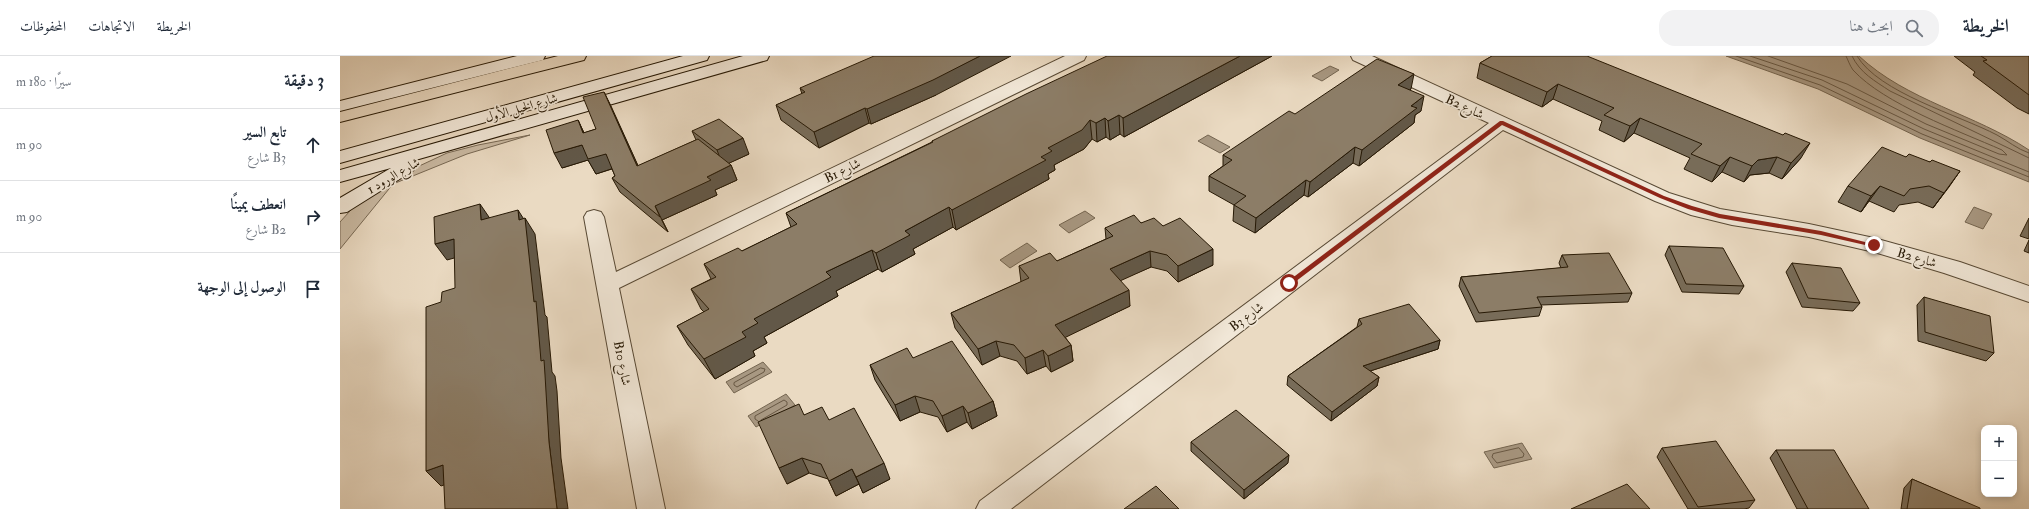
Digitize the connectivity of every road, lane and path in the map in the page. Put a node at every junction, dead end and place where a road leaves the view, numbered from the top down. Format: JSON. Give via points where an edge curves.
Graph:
{"nodes":[{"id":1,"x":537,"y":56,"type":"edge"},
{"id":2,"x":578,"y":56,"type":"edge"},
{"id":3,"x":701,"y":56,"type":"edge"},
{"id":4,"x":761,"y":56,"type":"edge"},
{"id":5,"x":1078,"y":56,"type":"edge"},
{"id":6,"x":1359,"y":56,"type":"edge"},
{"id":7,"x":340,"y":106,"type":"edge"},
{"id":8,"x":340,"y":117,"type":"edge"},
{"id":9,"x":1502,"y":122,"type":"junction"},
{"id":10,"x":406,"y":139,"type":"junction"},
{"id":11,"x":447,"y":146,"type":"junction"},
{"id":12,"x":340,"y":148,"type":"edge"},
{"id":13,"x":340,"y":157,"type":"edge"},
{"id":14,"x":340,"y":176,"type":"edge"},
{"id":15,"x":340,"y":207,"type":"edge"},
{"id":16,"x":594,"y":217,"type":"dead end"},
{"id":17,"x":607,"y":285,"type":"junction"},
{"id":18,"x":2029,"y":294,"type":"edge"},
{"id":19,"x":651,"y":509,"type":"edge"},
{"id":20,"x":990,"y":509,"type":"edge"}],
"edges":[{"from":1,"to":7,"type":"street"},
{"from":2,"to":8,"type":"main road"},
{"from":3,"to":10,"type":"street","name":"شارع الخيل الأول"},
{"from":4,"to":11,"type":"street"},
{"from":5,"to":17,"type":"street","name":"B1 شارع"},
{"from":6,"to":9,"type":"street","name":"B2 شارع"},
{"from":9,"to":18,"type":"street","name":"B2 شارع","via":[[1690,208],[1719,216],[1821,233],[1874,245]]},
{"from":9,"to":20,"type":"street","name":"B3 شارع"},
{"from":10,"to":12,"type":"street"},
{"from":10,"to":13,"type":"street","name":"شارع الخيل الأول"},
{"from":11,"to":14,"type":"street"},
{"from":11,"to":15,"type":"street","name":"شارع الورود 1","via":[[376,183]]},
{"from":16,"to":17,"type":"street","name":"B10 شارع"},
{"from":17,"to":19,"type":"street","name":"B10 شارع"}]}
